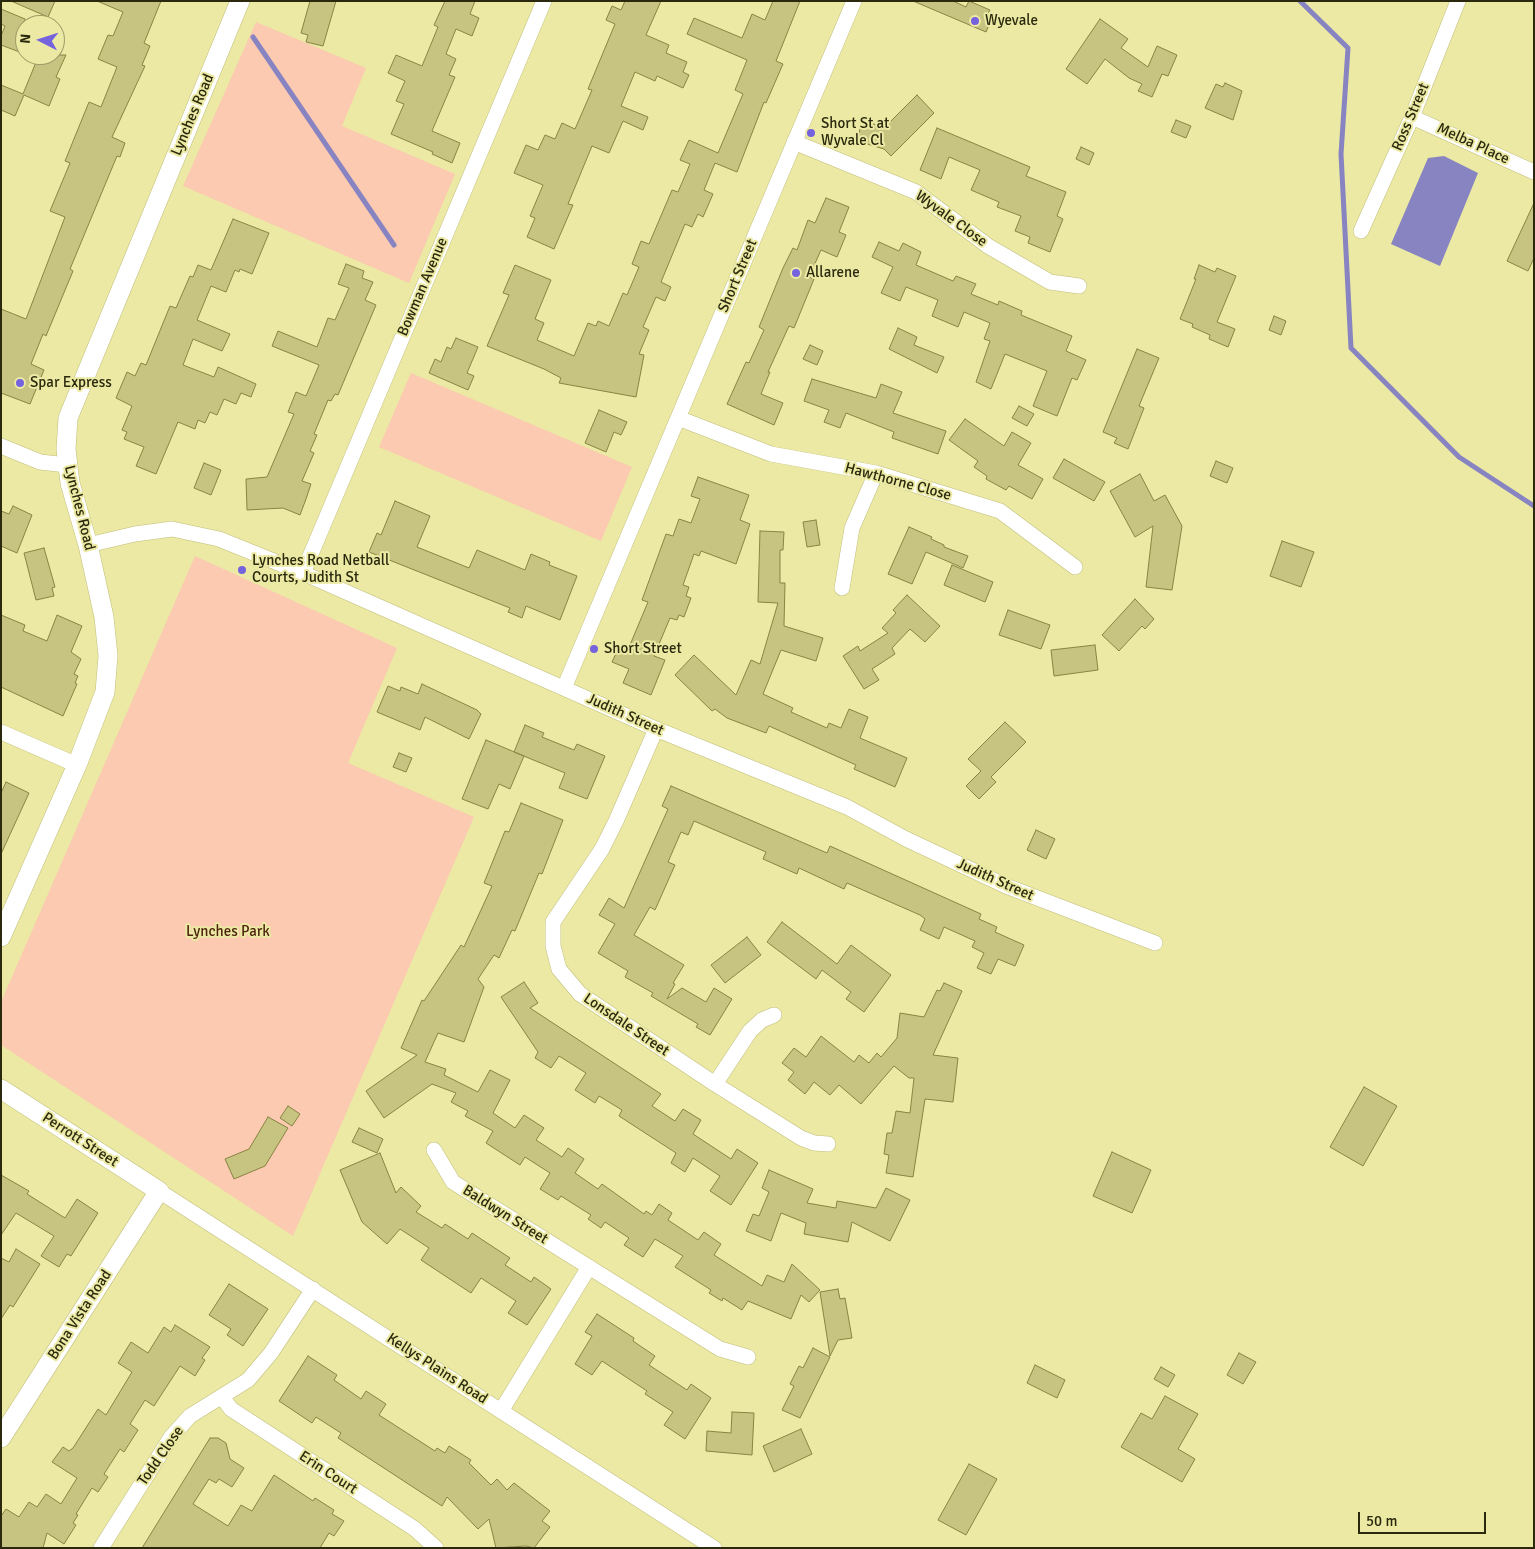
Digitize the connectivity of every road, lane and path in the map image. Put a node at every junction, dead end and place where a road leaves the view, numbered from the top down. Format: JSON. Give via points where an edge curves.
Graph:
{"nodes":[{"id":1,"x":240,"y":1,"type":"edge"},
{"id":2,"x":544,"y":1,"type":"edge"},
{"id":3,"x":854,"y":1,"type":"edge"},
{"id":4,"x":1458,"y":1,"type":"edge"},
{"id":5,"x":1412,"y":117,"type":"junction"},
{"id":6,"x":794,"y":142,"type":"junction"},
{"id":7,"x":1534,"y":172,"type":"edge"},
{"id":8,"x":1362,"y":231,"type":"dead end"},
{"id":9,"x":1079,"y":286,"type":"dead end"},
{"id":10,"x":678,"y":418,"type":"junction"},
{"id":11,"x":1,"y":446,"type":"edge"},
{"id":12,"x":67,"y":465,"type":"junction"},
{"id":13,"x":876,"y":473,"type":"junction"},
{"id":14,"x":88,"y":545,"type":"junction"},
{"id":15,"x":1075,"y":567,"type":"dead end"},
{"id":16,"x":303,"y":573,"type":"junction"},
{"id":17,"x":842,"y":588,"type":"dead end"},
{"id":18,"x":564,"y":688,"type":"junction"},
{"id":19,"x":656,"y":729,"type":"junction"},
{"id":20,"x":1,"y":732,"type":"edge"},
{"id":21,"x":77,"y":765,"type":"junction"},
{"id":22,"x":1,"y":937,"type":"edge"},
{"id":23,"x":1155,"y":943,"type":"dead end"},
{"id":24,"x":774,"y":1015,"type":"dead end"},
{"id":25,"x":715,"y":1084,"type":"junction"},
{"id":26,"x":1,"y":1089,"type":"edge"},
{"id":27,"x":828,"y":1144,"type":"dead end"},
{"id":28,"x":434,"y":1150,"type":"dead end"},
{"id":29,"x":159,"y":1191,"type":"junction"},
{"id":30,"x":589,"y":1268,"type":"junction"},
{"id":31,"x":314,"y":1289,"type":"junction"},
{"id":32,"x":748,"y":1357,"type":"dead end"},
{"id":33,"x":222,"y":1397,"type":"junction"},
{"id":34,"x":501,"y":1410,"type":"junction"},
{"id":35,"x":1,"y":1438,"type":"edge"},
{"id":36,"x":100,"y":1548,"type":"edge"},
{"id":37,"x":436,"y":1548,"type":"edge"},
{"id":38,"x":714,"y":1548,"type":"edge"}],
"edges":[{"from":1,"to":12,"type":"street","name":"Lynches Road","via":[[73,401],[66,434]]},
{"from":2,"to":16,"type":"street","name":"Bowman Avenue"},
{"from":3,"to":6,"type":"street","name":"Short Street"},
{"from":4,"to":5,"type":"street","name":"Ross Street"},
{"from":5,"to":7,"type":"street","name":"Melba Place"},
{"from":5,"to":8,"type":"street","name":"Ross Street"},
{"from":6,"to":9,"type":"street","name":"Wyvale Close","via":[[916,192],[988,246],[1050,282]]},
{"from":6,"to":10,"type":"street","name":"Short Street"},
{"from":10,"to":13,"type":"street","name":"Hawthorne Close","via":[[771,454]]},
{"from":10,"to":18,"type":"street","name":"Short Street"},
{"from":11,"to":12,"type":"street","via":[[40,462]]},
{"from":12,"to":14,"type":"street","name":"Lynches Road"},
{"from":13,"to":15,"type":"street","name":"Hawthorne Close","via":[[1000,511]]},
{"from":13,"to":17,"type":"street","via":[[852,528]]},
{"from":14,"to":16,"type":"street","name":"Judith Street","via":[[135,534],[172,530],[219,538]]},
{"from":14,"to":21,"type":"street","name":"Lynches Road","via":[[104,617],[108,656],[104,692]]},
{"from":16,"to":18,"type":"street","name":"Judith Street"},
{"from":18,"to":19,"type":"street","name":"Judith Street"},
{"from":19,"to":23,"type":"street","name":"Judith Street","via":[[847,807],[1006,886]]},
{"from":19,"to":25,"type":"street","name":"Lonsdale Street","via":[[606,842],[553,922],[553,946],[559,969],[580,994]]},
{"from":20,"to":21,"type":"street"},
{"from":21,"to":22,"type":"street","name":"Lynches Road"},
{"from":24,"to":25,"type":"street","via":[[750,1031]]},
{"from":25,"to":27,"type":"street","name":"Lonsdale Street","via":[[801,1138]]},
{"from":26,"to":29,"type":"street","name":"Perrott Street"},
{"from":28,"to":30,"type":"street","name":"Baldwyn Street","via":[[453,1182]]},
{"from":29,"to":31,"type":"street","name":"Kellys Plains Road"},
{"from":29,"to":35,"type":"street","name":"Bona Vista Road"},
{"from":30,"to":32,"type":"street","name":"Baldwyn Street","via":[[720,1349]]},
{"from":30,"to":34,"type":"street"},
{"from":31,"to":33,"type":"street","name":"Todd Close","via":[[254,1374]]},
{"from":31,"to":34,"type":"street","name":"Kellys Plains Road"},
{"from":33,"to":36,"type":"street","name":"Todd Close","via":[[190,1416],[171,1437]]},
{"from":33,"to":37,"type":"street","name":"Erin Court","via":[[231,1409],[415,1529]]},
{"from":34,"to":38,"type":"street","name":"Kellys Plains Road"}]}
